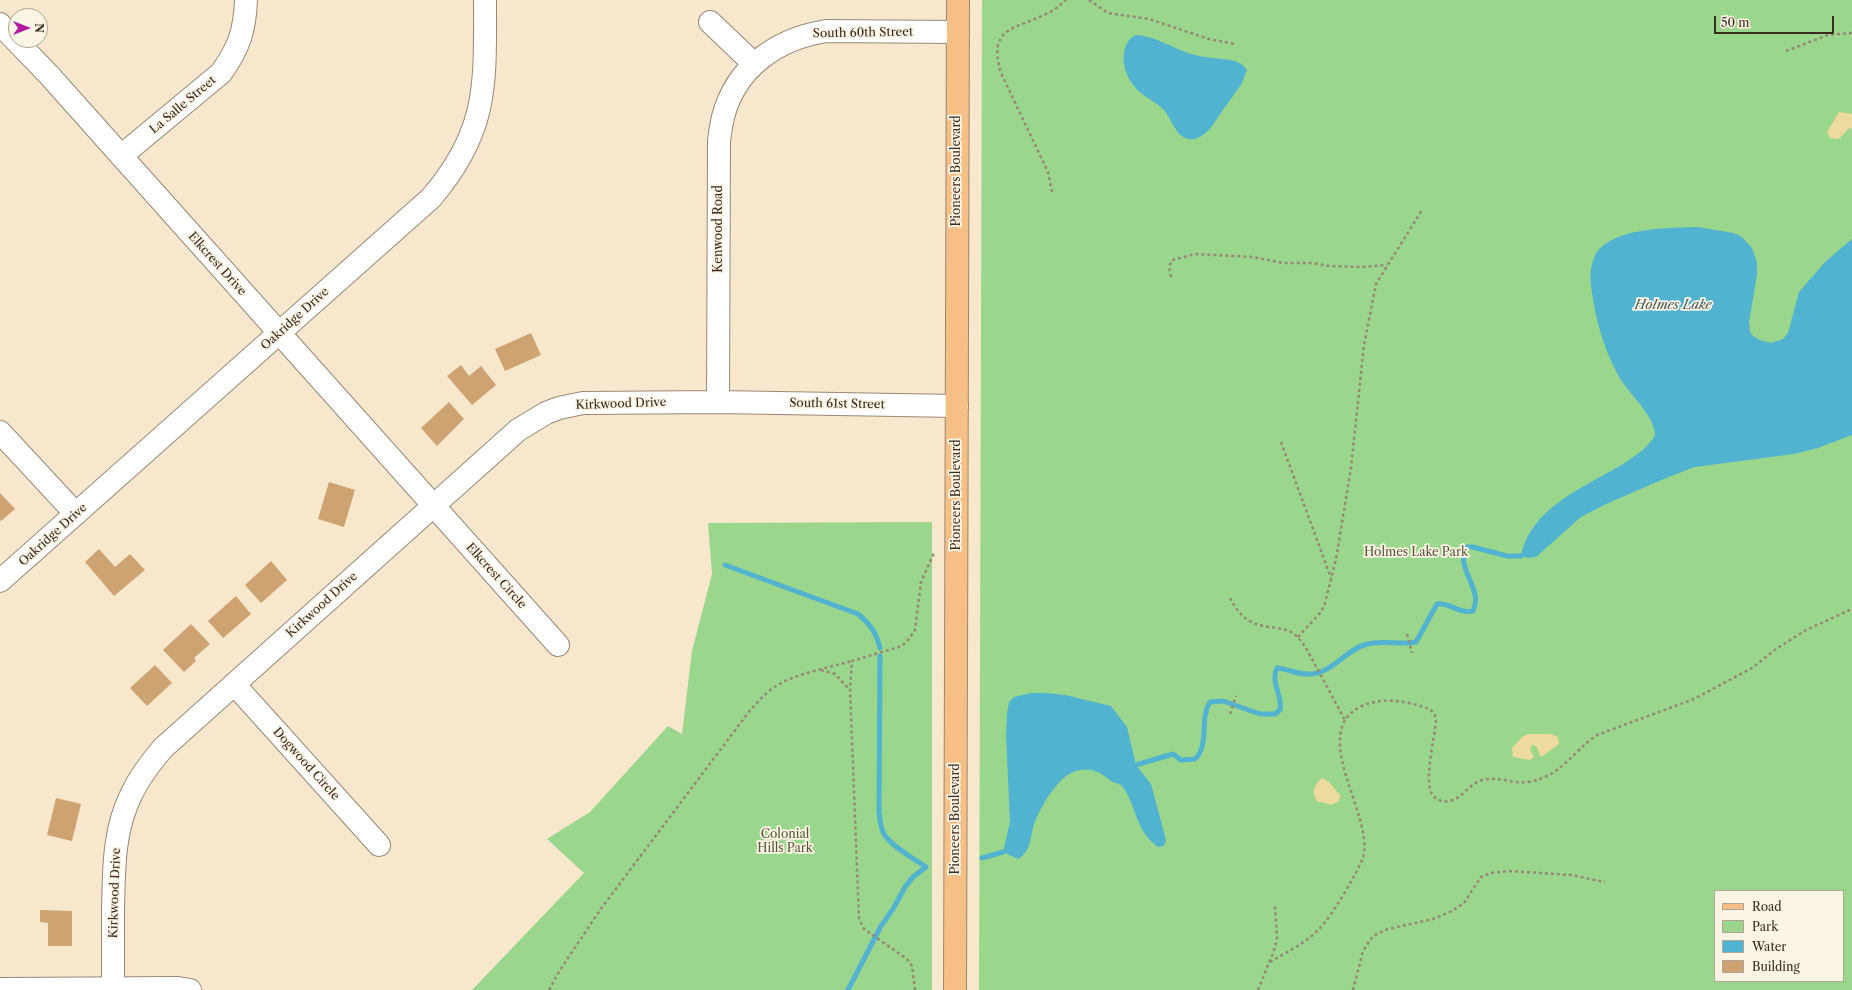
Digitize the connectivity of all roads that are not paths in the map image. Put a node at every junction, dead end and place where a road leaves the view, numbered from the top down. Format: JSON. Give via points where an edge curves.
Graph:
{"nodes":[{"id":1,"x":246,"y":0,"type":"edge"},
{"id":2,"x":485,"y":0,"type":"edge"},
{"id":3,"x":958,"y":0,"type":"edge"},
{"id":4,"x":710,"y":22,"type":"dead end"},
{"id":5,"x":0,"y":24,"type":"edge"},
{"id":6,"x":958,"y":32,"type":"junction"},
{"id":7,"x":754,"y":64,"type":"junction"},
{"id":8,"x":121,"y":156,"type":"junction"},
{"id":9,"x":279,"y":334,"type":"junction"},
{"id":10,"x":718,"y":402,"type":"junction"},
{"id":11,"x":957,"y":406,"type":"junction"},
{"id":12,"x":0,"y":432,"type":"edge"},
{"id":13,"x":433,"y":506,"type":"junction"},
{"id":14,"x":76,"y":514,"type":"junction"},
{"id":15,"x":0,"y":581,"type":"edge"},
{"id":16,"x":558,"y":646,"type":"dead end"},
{"id":17,"x":234,"y":684,"type":"junction"},
{"id":18,"x":379,"y":845,"type":"dead end"},
{"id":19,"x":0,"y":989,"type":"edge"},
{"id":20,"x":113,"y":989,"type":"edge"},
{"id":21,"x":190,"y":990,"type":"edge"},
{"id":22,"x":956,"y":990,"type":"edge"}],
"edges":[{"from":1,"to":8,"type":"street","name":"La Salle Street","via":[[241,38],[221,73]]},
{"from":2,"to":9,"type":"street","name":"Oakridge Drive","via":[[485,76],[482,101],[475,126],[463,153],[447,179],[431,198]]},
{"from":3,"to":6,"type":"main road","name":"Pioneers Boulevard"},
{"from":4,"to":7,"type":"street"},
{"from":5,"to":8,"type":"street","name":"Elkcrest Drive"},
{"from":6,"to":7,"type":"street","name":"South 60th Street","via":[[826,31],[806,34],[783,43]]},
{"from":6,"to":11,"type":"main road","name":"Pioneers Boulevard"},
{"from":7,"to":10,"type":"street","name":"Kenwood Road","via":[[739,82],[730,99],[723,117],[719,142]]},
{"from":8,"to":9,"type":"street","name":"Elkcrest Drive"},
{"from":9,"to":13,"type":"street","name":"Elkcrest Drive"},
{"from":9,"to":14,"type":"street","name":"Oakridge Drive"},
{"from":10,"to":11,"type":"street","name":"South 61st Street"},
{"from":10,"to":13,"type":"street","name":"Kirkwood Drive","via":[[583,403],[559,408],[518,430]]},
{"from":11,"to":22,"type":"main road","name":"Pioneers Boulevard"},
{"from":12,"to":14,"type":"street"},
{"from":13,"to":16,"type":"street","name":"Elkcrest Circle"},
{"from":13,"to":17,"type":"street","name":"Kirkwood Drive"},
{"from":14,"to":15,"type":"street","name":"Oakridge Drive"},
{"from":17,"to":18,"type":"street","name":"Dogwood Circle"},
{"from":17,"to":20,"type":"street","name":"Kirkwood Drive","via":[[163,748],[144,772],[127,805],[116,842],[114,867]]},
{"from":19,"to":20,"type":"street"},
{"from":20,"to":21,"type":"street"}]}
